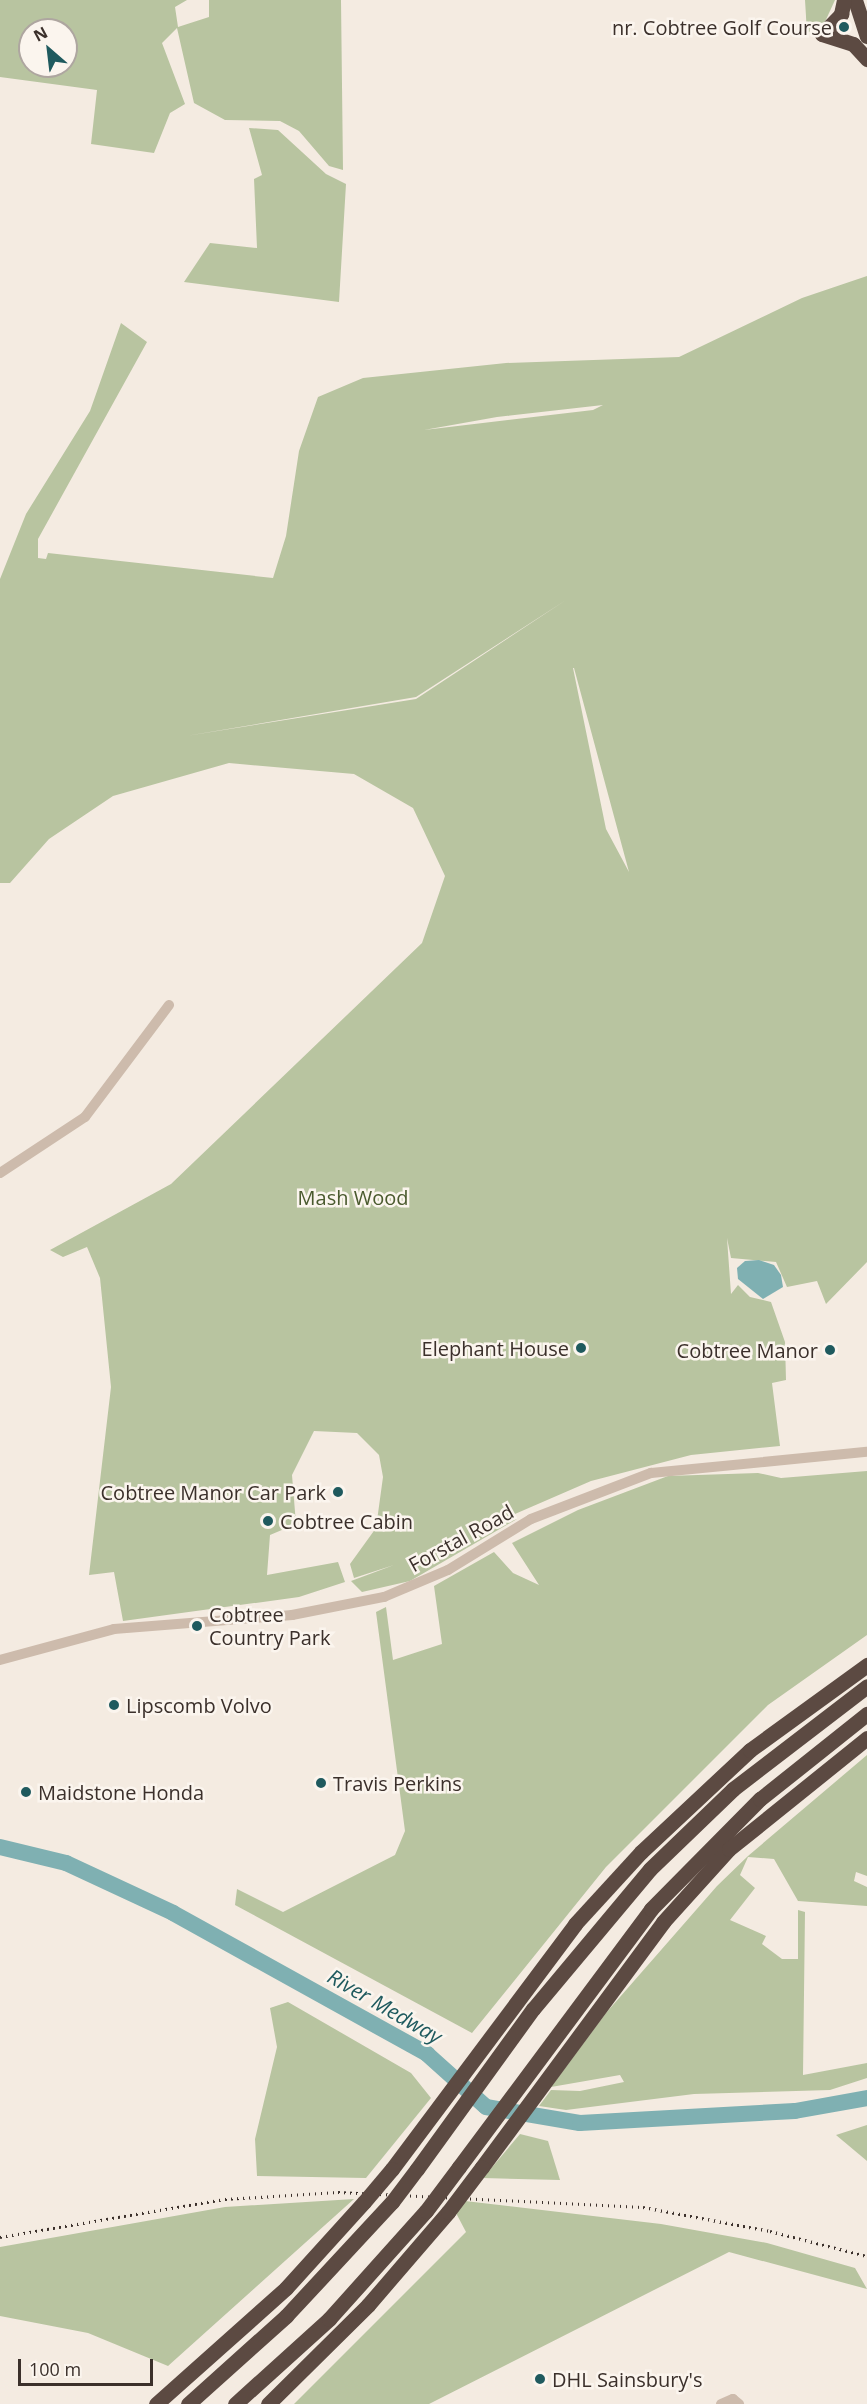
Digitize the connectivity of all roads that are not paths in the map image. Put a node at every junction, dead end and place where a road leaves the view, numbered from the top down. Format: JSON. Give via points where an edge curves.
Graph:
{"nodes":[{"id":1,"x":844,"y":0,"type":"edge"},
{"id":2,"x":855,"y":0,"type":"edge"},
{"id":3,"x":867,"y":36,"type":"edge"},
{"id":4,"x":867,"y":59,"type":"edge"},
{"id":5,"x":169,"y":1005,"type":"dead end"},
{"id":6,"x":0,"y":1173,"type":"edge"},
{"id":7,"x":867,"y":1452,"type":"edge"},
{"id":8,"x":0,"y":1660,"type":"edge"},
{"id":9,"x":867,"y":1665,"type":"edge"},
{"id":10,"x":867,"y":1686,"type":"edge"},
{"id":11,"x":867,"y":1714,"type":"edge"},
{"id":12,"x":867,"y":1738,"type":"edge"},
{"id":13,"x":156,"y":2404,"type":"edge"},
{"id":14,"x":188,"y":2404,"type":"edge"},
{"id":15,"x":235,"y":2404,"type":"edge"},
{"id":16,"x":266,"y":2404,"type":"edge"},
{"id":17,"x":721,"y":2404,"type":"edge"},
{"id":18,"x":739,"y":2404,"type":"edge"}],
"edges":[{"from":1,"to":4,"type":"highway","via":[[841,14],[822,34],[853,44]]},
{"from":2,"to":3,"type":"highway"},
{"from":5,"to":6,"type":"street","via":[[85,1117]]},
{"from":7,"to":8,"type":"street","name":"Forstal Road","via":[[651,1473],[531,1519],[448,1570],[384,1597],[292,1615],[114,1629]]},
{"from":9,"to":13,"type":"highway","bridge":true,"via":[[750,1750],[671,1821],[575,1924],[364,2202],[286,2288]]},
{"from":10,"to":14,"type":"highway","bridge":true,"via":[[733,1789],[650,1869],[533,2009],[392,2202],[286,2316]]},
{"from":11,"to":15,"type":"highway","bridge":true,"via":[[702,1853],[561,2026],[426,2211],[329,2319]]},
{"from":12,"to":16,"type":"highway","bridge":true,"via":[[729,1849],[663,1922],[448,2212],[297,2376]]},
{"from":17,"to":18,"type":"street","via":[[733,2399]]}]}
